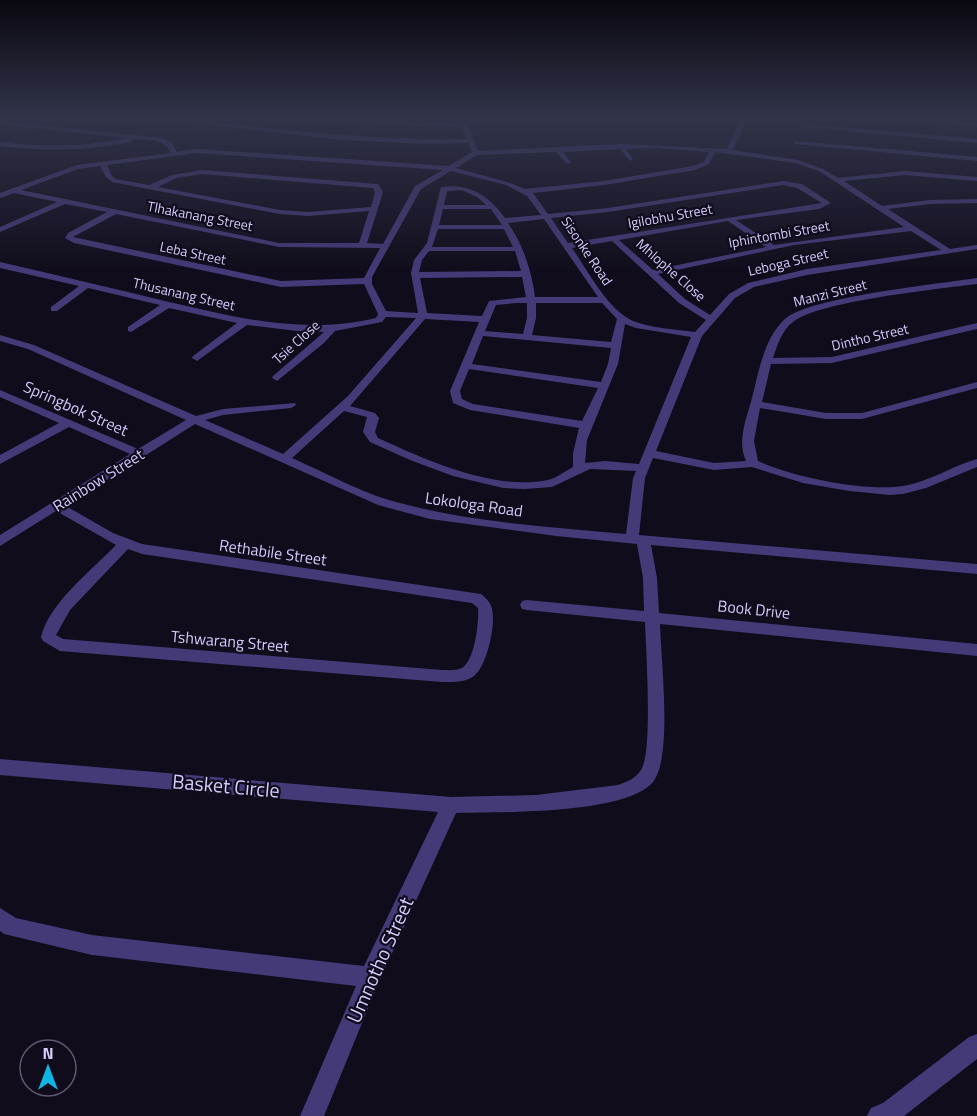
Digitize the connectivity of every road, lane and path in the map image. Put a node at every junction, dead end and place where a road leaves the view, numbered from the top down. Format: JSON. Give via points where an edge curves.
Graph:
{"nodes":[{"id":1,"x":79,"y":168,"type":"edge"},
{"id":2,"x":105,"y":168,"type":"edge"},
{"id":3,"x":447,"y":168,"type":"joint"},
{"id":4,"x":695,"y":168,"type":"edge"},
{"id":5,"x":818,"y":168,"type":"edge"},
{"id":6,"x":977,"y":179,"type":"edge"},
{"id":7,"x":838,"y":180,"type":"junction"},
{"id":8,"x":150,"y":188,"type":"junction"},
{"id":9,"x":13,"y":191,"type":"junction"},
{"id":10,"x":527,"y":191,"type":"junction"},
{"id":11,"x":0,"y":196,"type":"edge"},
{"id":12,"x":958,"y":201,"type":"junction"},
{"id":13,"x":977,"y":201,"type":"edge"},
{"id":14,"x":63,"y":202,"type":"junction"},
{"id":15,"x":439,"y":207,"type":"junction"},
{"id":16,"x":493,"y":207,"type":"junction"},
{"id":17,"x":880,"y":208,"type":"junction"},
{"id":18,"x":372,"y":209,"type":"junction"},
{"id":19,"x":977,"y":211,"type":"edge"},
{"id":20,"x":114,"y":212,"type":"junction"},
{"id":21,"x":547,"y":216,"type":"junction"},
{"id":22,"x":730,"y":219,"type":"junction"},
{"id":23,"x":505,"y":224,"type":"junction"},
{"id":24,"x":434,"y":227,"type":"junction"},
{"id":25,"x":912,"y":228,"type":"junction"},
{"id":26,"x":0,"y":230,"type":"edge"},
{"id":27,"x":615,"y":240,"type":"junction"},
{"id":28,"x":362,"y":246,"type":"junction"},
{"id":29,"x":383,"y":246,"type":"junction"},
{"id":30,"x":567,"y":246,"type":"junction"},
{"id":31,"x":772,"y":247,"type":"junction"},
{"id":32,"x":977,"y":247,"type":"edge"},
{"id":33,"x":429,"y":249,"type":"junction"},
{"id":34,"x":518,"y":249,"type":"junction"},
{"id":35,"x":948,"y":251,"type":"junction"},
{"id":36,"x":0,"y":265,"type":"edge"},
{"id":37,"x":652,"y":273,"type":"junction"},
{"id":38,"x":528,"y":274,"type":"junction"},
{"id":39,"x":415,"y":275,"type":"junction"},
{"id":40,"x":367,"y":281,"type":"junction"},
{"id":41,"x":977,"y":281,"type":"edge"},
{"id":42,"x":86,"y":285,"type":"junction"},
{"id":43,"x":532,"y":300,"type":"junction"},
{"id":44,"x":604,"y":300,"type":"junction"},
{"id":45,"x":168,"y":304,"type":"junction"},
{"id":46,"x":54,"y":309,"type":"dead end"},
{"id":47,"x":382,"y":314,"type":"junction"},
{"id":48,"x":423,"y":316,"type":"junction"},
{"id":49,"x":483,"y":319,"type":"junction"},
{"id":50,"x":711,"y":319,"type":"junction"},
{"id":51,"x":622,"y":320,"type":"junction"},
{"id":52,"x":245,"y":322,"type":"junction"},
{"id":53,"x":977,"y":326,"type":"edge"},
{"id":54,"x":333,"y":327,"type":"junction"},
{"id":55,"x":131,"y":328,"type":"dead end"},
{"id":56,"x":479,"y":333,"type":"junction"},
{"id":57,"x":697,"y":335,"type":"junction"},
{"id":58,"x":0,"y":338,"type":"edge"},
{"id":59,"x":526,"y":338,"type":"junction"},
{"id":60,"x":615,"y":345,"type":"junction"},
{"id":61,"x":197,"y":358,"type":"dead end"},
{"id":62,"x":767,"y":361,"type":"junction"},
{"id":63,"x":467,"y":366,"type":"junction"},
{"id":64,"x":277,"y":378,"type":"dead end"},
{"id":65,"x":977,"y":385,"type":"edge"},
{"id":66,"x":605,"y":386,"type":"junction"},
{"id":67,"x":0,"y":393,"type":"edge"},
{"id":68,"x":756,"y":404,"type":"junction"},
{"id":69,"x":291,"y":405,"type":"dead end"},
{"id":70,"x":343,"y":407,"type":"junction"},
{"id":71,"x":248,"y":410,"type":"junction"},
{"id":72,"x":195,"y":419,"type":"junction"},
{"id":73,"x":68,"y":423,"type":"junction"},
{"id":74,"x":584,"y":425,"type":"junction"},
{"id":75,"x":212,"y":426,"type":"junction"},
{"id":76,"x":649,"y":453,"type":"junction"},
{"id":77,"x":138,"y":454,"type":"junction"},
{"id":78,"x":2,"y":457,"type":"edge"},
{"id":79,"x":284,"y":459,"type":"junction"},
{"id":80,"x":753,"y":462,"type":"junction"},
{"id":81,"x":977,"y":463,"type":"edge"},
{"id":82,"x":579,"y":468,"type":"junction"},
{"id":83,"x":642,"y":468,"type":"junction"},
{"id":84,"x":962,"y":469,"type":"junction"},
{"id":85,"x":977,"y":478,"type":"edge"},
{"id":86,"x":57,"y":506,"type":"junction"},
{"id":87,"x":637,"y":540,"type":"junction"},
{"id":88,"x":0,"y":541,"type":"edge"},
{"id":89,"x":124,"y":545,"type":"junction"},
{"id":90,"x":977,"y":569,"type":"edge"},
{"id":91,"x":528,"y":605,"type":"dead end"},
{"id":92,"x":486,"y":612,"type":"joint"},
{"id":93,"x":652,"y":617,"type":"junction"},
{"id":94,"x":977,"y":650,"type":"edge"},
{"id":95,"x":0,"y":767,"type":"edge"},
{"id":96,"x":451,"y":805,"type":"junction"},
{"id":97,"x":0,"y":918,"type":"edge"},
{"id":98,"x":370,"y":977,"type":"junction"},
{"id":99,"x":977,"y":1045,"type":"edge"},
{"id":100,"x":886,"y":1115,"type":"edge"},
{"id":101,"x":312,"y":1116,"type":"edge"}],
"edges":[{"from":1,"to":9,"type":"street"},
{"from":2,"to":8,"type":"street","via":[[114,181]]},
{"from":3,"to":10,"type":"street"},
{"from":3,"to":29,"type":"street","via":[[413,194]]},
{"from":4,"to":10,"type":"street"},
{"from":5,"to":7,"type":"street"},
{"from":6,"to":7,"type":"street","via":[[905,173]]},
{"from":7,"to":17,"type":"street"},
{"from":8,"to":18,"type":"street","via":[[280,212]]},
{"from":8,"to":18,"type":"street","via":[[174,176],[193,173],[362,184],[379,190]]},
{"from":9,"to":11,"type":"street"},
{"from":9,"to":14,"type":"street","name":"Tlhakanang Street"},
{"from":10,"to":21,"type":"street","name":"Sisonke Road"},
{"from":12,"to":13,"type":"street"},
{"from":12,"to":17,"type":"street"},
{"from":12,"to":19,"type":"street"},
{"from":14,"to":20,"type":"street","name":"Tlhakanang Street"},
{"from":14,"to":26,"type":"street"},
{"from":15,"to":16,"type":"street"},
{"from":15,"to":16,"type":"street","via":[[444,189],[455,188],[480,195]]},
{"from":15,"to":24,"type":"street"},
{"from":16,"to":23,"type":"street"},
{"from":17,"to":25,"type":"street"},
{"from":18,"to":28,"type":"street"},
{"from":20,"to":28,"type":"street","name":"Tlhakanang Street","via":[[279,245]]},
{"from":20,"to":40,"type":"street","name":"Leba Street","via":[[69,238],[281,284]]},
{"from":21,"to":22,"type":"street","name":"Igilobhu Street","via":[[792,183],[827,203]]},
{"from":21,"to":23,"type":"street"},
{"from":21,"to":30,"type":"street","name":"Sisonke Road"},
{"from":22,"to":27,"type":"street","name":"Igilobhu Street"},
{"from":22,"to":31,"type":"street"},
{"from":23,"to":24,"type":"street"},
{"from":23,"to":34,"type":"street"},
{"from":24,"to":33,"type":"street"},
{"from":25,"to":31,"type":"street","name":"Iphintombi Street"},
{"from":25,"to":35,"type":"street"},
{"from":27,"to":30,"type":"street","name":"Igilobhu Street"},
{"from":27,"to":37,"type":"street","name":"Mhlophe Close"},
{"from":28,"to":29,"type":"street","name":"Tlhakanang Street"},
{"from":29,"to":40,"type":"street"},
{"from":30,"to":44,"type":"street","name":"Sisonke Road"},
{"from":31,"to":37,"type":"street","name":"Iphintombi Street"},
{"from":32,"to":35,"type":"street","name":"Leboga Street"},
{"from":33,"to":34,"type":"street"},
{"from":33,"to":39,"type":"street","via":[[418,260]]},
{"from":34,"to":38,"type":"street"},
{"from":35,"to":50,"type":"street","name":"Leboga Street","via":[[841,266],[751,285],[732,296]]},
{"from":36,"to":42,"type":"street","name":"Thusanang Street"},
{"from":37,"to":50,"type":"street","name":"Mhlophe Close","via":[[682,301]]},
{"from":38,"to":39,"type":"street"},
{"from":38,"to":43,"type":"street"},
{"from":39,"to":48,"type":"street"},
{"from":40,"to":47,"type":"street"},
{"from":41,"to":62,"type":"street","name":"Manzi Street","via":[[879,296],[798,314],[786,323]]},
{"from":42,"to":45,"type":"street","name":"Thusanang Street"},
{"from":42,"to":46,"type":"street"},
{"from":43,"to":44,"type":"street"},
{"from":43,"to":49,"type":"street","via":[[494,302]]},
{"from":43,"to":59,"type":"street"},
{"from":44,"to":51,"type":"street","name":"Sisonke Road"},
{"from":45,"to":52,"type":"street","name":"Thusanang Street"},
{"from":45,"to":55,"type":"street"},
{"from":47,"to":48,"type":"street"},
{"from":47,"to":54,"type":"street","name":"Thusanang Street","via":[[379,320],[365,324]]},
{"from":48,"to":49,"type":"street"},
{"from":48,"to":70,"type":"street"},
{"from":49,"to":56,"type":"street"},
{"from":50,"to":57,"type":"street","name":"Leboga Street"},
{"from":51,"to":57,"type":"street"},
{"from":51,"to":60,"type":"street"},
{"from":52,"to":54,"type":"street","name":"Thusanang Street"},
{"from":52,"to":61,"type":"street"},
{"from":53,"to":62,"type":"street","name":"Dintho Street","via":[[832,360]]},
{"from":54,"to":64,"type":"street","name":"Tsie Close"},
{"from":56,"to":59,"type":"street"},
{"from":56,"to":63,"type":"street"},
{"from":57,"to":76,"type":"street","name":"Leboga Street"},
{"from":58,"to":72,"type":"street","name":"Lokologa Road","via":[[31,347]]},
{"from":59,"to":60,"type":"street"},
{"from":60,"to":66,"type":"street"},
{"from":62,"to":68,"type":"street","name":"Manzi Street"},
{"from":63,"to":66,"type":"street"},
{"from":63,"to":74,"type":"street","via":[[455,391],[462,404]]},
{"from":65,"to":68,"type":"street","via":[[862,416],[826,416]]},
{"from":66,"to":74,"type":"street"},
{"from":67,"to":73,"type":"street","name":"Springbok Street"},
{"from":68,"to":80,"type":"street","name":"Manzi Street","via":[[747,447]]},
{"from":69,"to":71,"type":"street","name":"Rainbow Street"},
{"from":70,"to":79,"type":"street"},
{"from":70,"to":82,"type":"street","via":[[371,415],[369,432],[374,440],[472,477],[544,485],[562,480]]},
{"from":71,"to":72,"type":"street","name":"Rainbow Street"},
{"from":71,"to":75,"type":"street"},
{"from":72,"to":75,"type":"street","name":"Lokologa Road"},
{"from":72,"to":77,"type":"street","name":"Rainbow Street"},
{"from":73,"to":77,"type":"street","name":"Springbok Street"},
{"from":73,"to":78,"type":"street"},
{"from":74,"to":82,"type":"street","via":[[578,450]]},
{"from":75,"to":79,"type":"street","name":"Lokologa Road"},
{"from":76,"to":80,"type":"street","via":[[716,467]]},
{"from":76,"to":83,"type":"street","name":"Leboga Street"},
{"from":77,"to":86,"type":"street","name":"Rainbow Street"},
{"from":79,"to":87,"type":"street","name":"Lokologa Road","via":[[407,511]]},
{"from":80,"to":84,"type":"street","via":[[780,472],[882,492],[917,486]]},
{"from":81,"to":84,"type":"street"},
{"from":82,"to":83,"type":"street"},
{"from":83,"to":87,"type":"street","name":"Leboga Street","via":[[634,503]]},
{"from":84,"to":85,"type":"street"},
{"from":86,"to":88,"type":"street","name":"Rainbow Street"},
{"from":86,"to":89,"type":"street","name":"Rethabile Street"},
{"from":87,"to":90,"type":"street","name":"Lokologa Road"},
{"from":87,"to":93,"type":"street","name":"Leboga Street","via":[[650,578]]},
{"from":89,"to":92,"type":"street","name":"Rethabile Street","via":[[467,595],[481,602]]},
{"from":89,"to":92,"type":"street","name":"Tshwarang Street","via":[[54,620],[48,637],[52,642],[454,676],[475,665]]},
{"from":91,"to":93,"type":"street","name":"Book Drive"},
{"from":93,"to":94,"type":"street","name":"Book Drive"},
{"from":93,"to":96,"type":"street","name":"Basket Circle","via":[[656,741],[648,775],[636,786],[619,793],[536,803]]},
{"from":95,"to":96,"type":"street","name":"Basket Circle"},
{"from":96,"to":98,"type":"street","name":"Umnotho Street"},
{"from":97,"to":98,"type":"street","via":[[11,927],[92,945]]},
{"from":98,"to":101,"type":"street","name":"Umnotho Street"},
{"from":99,"to":100,"type":"street"}]}
